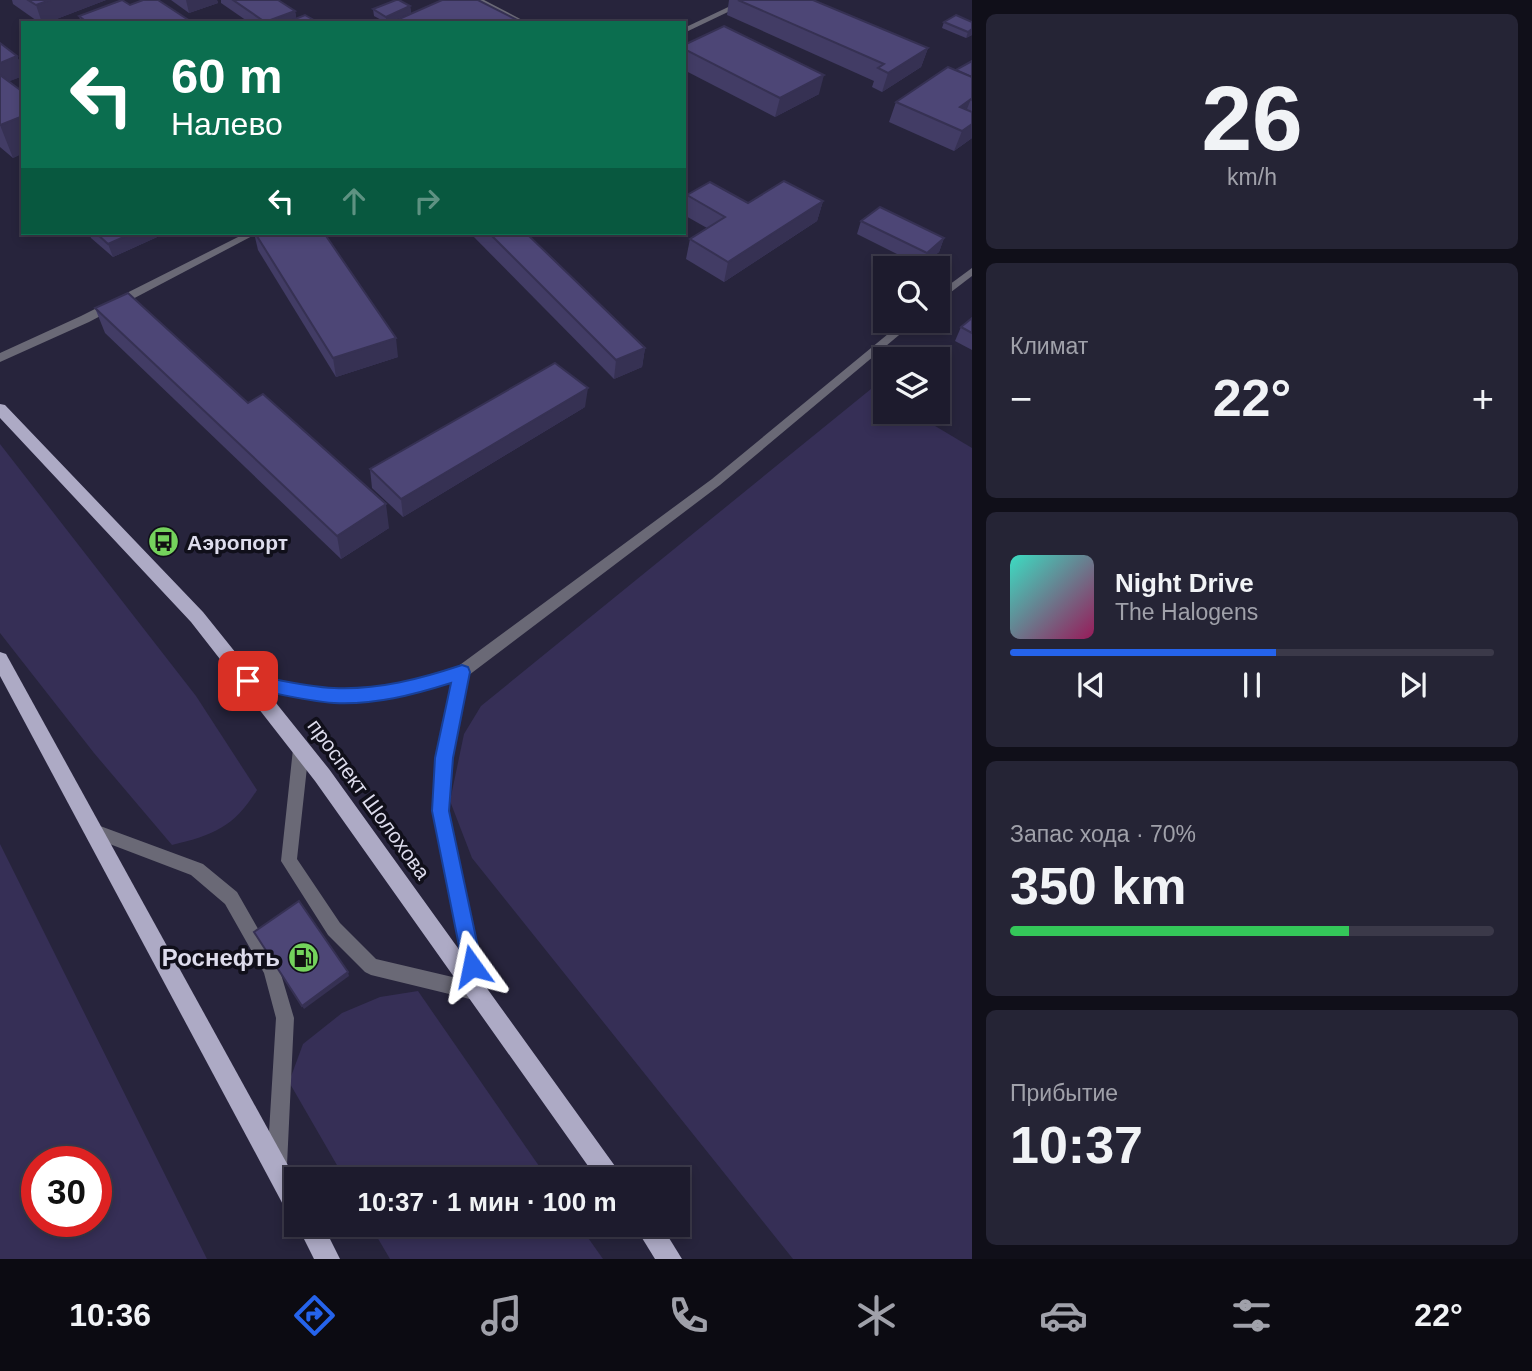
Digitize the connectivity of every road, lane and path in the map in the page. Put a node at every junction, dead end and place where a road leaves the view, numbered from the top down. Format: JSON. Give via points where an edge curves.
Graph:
{"nodes":[{"id":1,"x":478,"y":0,"type":"edge"},
{"id":2,"x":749,"y":0,"type":"edge"},
{"id":3,"x":520,"y":21,"type":"edge"},
{"id":4,"x":686,"y":30,"type":"edge"},
{"id":5,"x":249,"y":235,"type":"edge"},
{"id":6,"x":972,"y":271,"type":"edge"},
{"id":7,"x":950,"y":289,"type":"edge"},
{"id":8,"x":896,"y":333,"type":"edge"},
{"id":9,"x":0,"y":358,"type":"edge"},
{"id":10,"x":0,"y":409,"type":"edge"},
{"id":11,"x":0,"y":659,"type":"edge"},
{"id":12,"x":462,"y":672,"type":"junction"},
{"id":13,"x":248,"y":681,"type":"junction"},
{"id":14,"x":301,"y":749,"type":"junction"},
{"id":15,"x":92,"y":830,"type":"junction"},
{"id":16,"x":478,"y":992,"type":"junction"},
{"id":17,"x":604,"y":1167,"type":"edge"},
{"id":18,"x":276,"y":1170,"type":"junction"},
{"id":19,"x":284,"y":1183,"type":"edge"},
{"id":20,"x":316,"y":1237,"type":"edge"},
{"id":21,"x":654,"y":1237,"type":"edge"},
{"id":22,"x":328,"y":1259,"type":"edge"},
{"id":23,"x":670,"y":1259,"type":"edge"}],
"edges":[{"from":1,"to":3,"type":"street"},
{"from":2,"to":4,"type":"street"},
{"from":5,"to":9,"type":"street"},
{"from":6,"to":7,"type":"street"},
{"from":8,"to":12,"type":"street","via":[[716,482]]},
{"from":10,"to":13,"type":"main road","name":"проспект Шолохова","via":[[197,617]]},
{"from":11,"to":15,"type":"main road"},
{"from":12,"to":13,"type":"street","via":[[412,688],[366,695],[332,695]]},
{"from":12,"to":16,"type":"street","via":[[444,758],[440,811]]},
{"from":13,"to":14,"type":"main road","name":"проспект Шолохова"},
{"from":14,"to":16,"type":"main road","name":"проспект Шолохова"},
{"from":14,"to":16,"type":"street","via":[[289,862],[334,929],[371,966]]},
{"from":15,"to":18,"type":"main road"},
{"from":15,"to":18,"type":"street","via":[[197,869],[231,898],[272,970],[285,1018]]},
{"from":16,"to":17,"type":"main road","name":"проспект Шолохова"},
{"from":18,"to":19,"type":"main road"},
{"from":20,"to":22,"type":"main road"},
{"from":21,"to":23,"type":"main road"}]}
